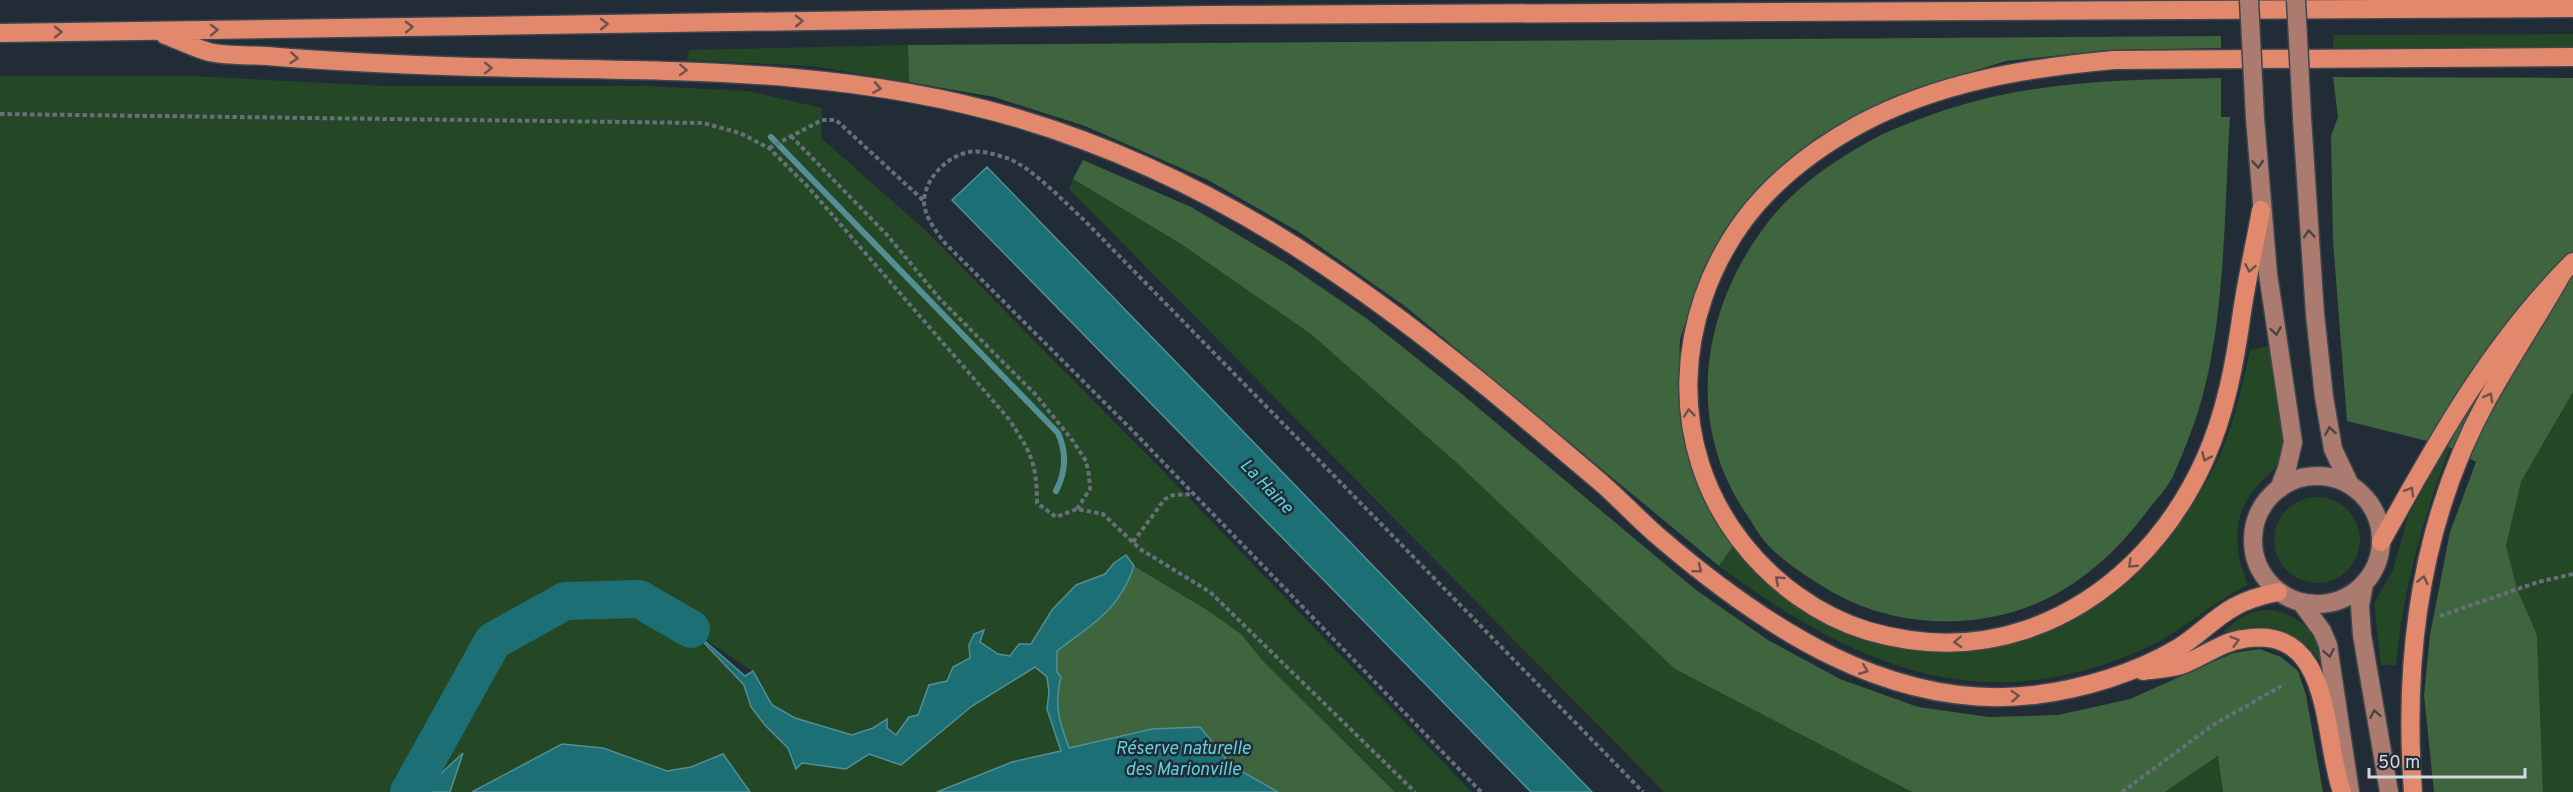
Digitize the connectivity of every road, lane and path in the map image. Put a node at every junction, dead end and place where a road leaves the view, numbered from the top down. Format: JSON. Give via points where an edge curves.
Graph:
{"nodes":[{"id":1,"x":2249,"y":0,"type":"edge"},
{"id":2,"x":2296,"y":0,"type":"edge"},
{"id":3,"x":2573,"y":8,"type":"edge"},
{"id":4,"x":155,"y":31,"type":"junction"},
{"id":5,"x":0,"y":33,"type":"edge"},
{"id":6,"x":2573,"y":57,"type":"edge"},
{"id":7,"x":0,"y":114,"type":"edge"},
{"id":8,"x":791,"y":136,"type":"junction"},
{"id":9,"x":769,"y":148,"type":"junction"},
{"id":10,"x":924,"y":201,"type":"junction"},
{"id":11,"x":2261,"y":210,"type":"junction"},
{"id":12,"x":2568,"y":267,"type":"edge"},
{"id":13,"x":2350,"y":485,"type":"junction"},
{"id":14,"x":2279,"y":489,"type":"junction"},
{"id":15,"x":1194,"y":494,"type":"junction"},
{"id":16,"x":1077,"y":508,"type":"junction"},
{"id":17,"x":1133,"y":542,"type":"junction"},
{"id":18,"x":2381,"y":542,"type":"junction"},
{"id":19,"x":2573,"y":574,"type":"edge"},
{"id":20,"x":2364,"y":584,"type":"junction"},
{"id":21,"x":2278,"y":591,"type":"junction"},
{"id":22,"x":2301,"y":602,"type":"junction"},
{"id":23,"x":2440,"y":616,"type":"dead end"},
{"id":24,"x":2110,"y":677,"type":"junction"},
{"id":25,"x":2285,"y":684,"type":"dead end"},
{"id":26,"x":1415,"y":792,"type":"edge"},
{"id":27,"x":1481,"y":792,"type":"edge"},
{"id":28,"x":1643,"y":792,"type":"edge"},
{"id":29,"x":2122,"y":792,"type":"edge"},
{"id":30,"x":2342,"y":792,"type":"edge"},
{"id":31,"x":2350,"y":792,"type":"edge"},
{"id":32,"x":2389,"y":792,"type":"edge"},
{"id":33,"x":2414,"y":792,"type":"edge"}],
"edges":[{"from":1,"to":11,"type":"main road","one_way":true,"bridge":true},
{"from":13,"to":2,"type":"main road","one_way":true,"bridge":true,"via":[[2333,449],[2315,314]]},
{"from":4,"to":3,"type":"highway","one_way":true,"via":[[1219,15]]},
{"from":5,"to":4,"type":"highway","one_way":true},
{"from":4,"to":24,"type":"highway","one_way":true,"via":[[209,52],[493,68],[738,72],[804,78],[945,100],[1021,119],[1120,154],[1173,178],[1233,210],[1352,284],[1554,443],[1712,580],[1775,624],[1825,652],[1878,676],[1955,694],[2034,695]]},
{"from":11,"to":6,"type":"highway","one_way":true,"via":[[2232,375],[2205,460],[2180,507],[2138,559],[2103,591],[2066,613],[2020,632],[1972,642],[1928,642],[1857,627],[1797,596],[1768,571],[1730,527],[1709,490],[1692,434],[1687,391],[1691,344],[1706,289],[1728,246],[1760,201],[1809,156],[1861,123],[1920,97],[1982,78],[2058,65],[2114,60]]},
{"from":7,"to":9,"type":"path","via":[[703,123],[740,133]]},
{"from":8,"to":9,"type":"path"},
{"from":8,"to":10,"type":"path","via":[[822,120],[836,120]]},
{"from":8,"to":16,"type":"path","via":[[888,236],[940,299],[1035,394],[1073,441],[1086,461],[1090,489]]},
{"from":9,"to":16,"type":"path","via":[[809,188],[1008,418],[1029,448],[1037,474],[1037,503],[1056,517]]},
{"from":10,"to":15,"type":"path","via":[[929,219],[944,242]]},
{"from":10,"to":28,"type":"path","via":[[929,182],[938,170],[962,154],[983,152],[1010,159],[1034,176],[1085,221]]},
{"from":11,"to":14,"type":"main road","one_way":true,"via":[[2293,442]]},
{"from":18,"to":12,"type":"highway","one_way":true,"via":[[2491,358]]},
{"from":33,"to":12,"type":"highway","one_way":true,"via":[[2410,730],[2413,637],[2436,527],[2455,471],[2488,398]]},
{"from":13,"to":14,"type":"main road","via":[[2314,476]]},
{"from":13,"to":18,"type":"main road","via":[[2368,500],[2376,514]]},
{"from":14,"to":21,"type":"main road","via":[[2262,506],[2253,536],[2259,567]]},
{"from":15,"to":17,"type":"path","via":[[1165,499]]},
{"from":15,"to":27,"type":"path"},
{"from":16,"to":17,"type":"path","via":[[1103,514]]},
{"from":17,"to":26,"type":"path","via":[[1210,592]]},
{"from":18,"to":20,"type":"main road","via":[[2377,563]]},
{"from":19,"to":23,"type":"path"},
{"from":20,"to":22,"type":"main road","via":[[2332,603]]},
{"from":32,"to":20,"type":"main road","one_way":true,"via":[[2362,635],[2360,606]]},
{"from":21,"to":22,"type":"main road"},
{"from":21,"to":24,"type":"highway","via":[[2239,604],[2173,651]]},
{"from":22,"to":31,"type":"main road","one_way":true,"via":[[2328,645]]},
{"from":24,"to":30,"type":"highway","one_way":true,"via":[[2182,665],[2243,639],[2266,638],[2289,646],[2309,666],[2316,680]]},
{"from":25,"to":29,"type":"path","via":[[2213,725]]}]}
